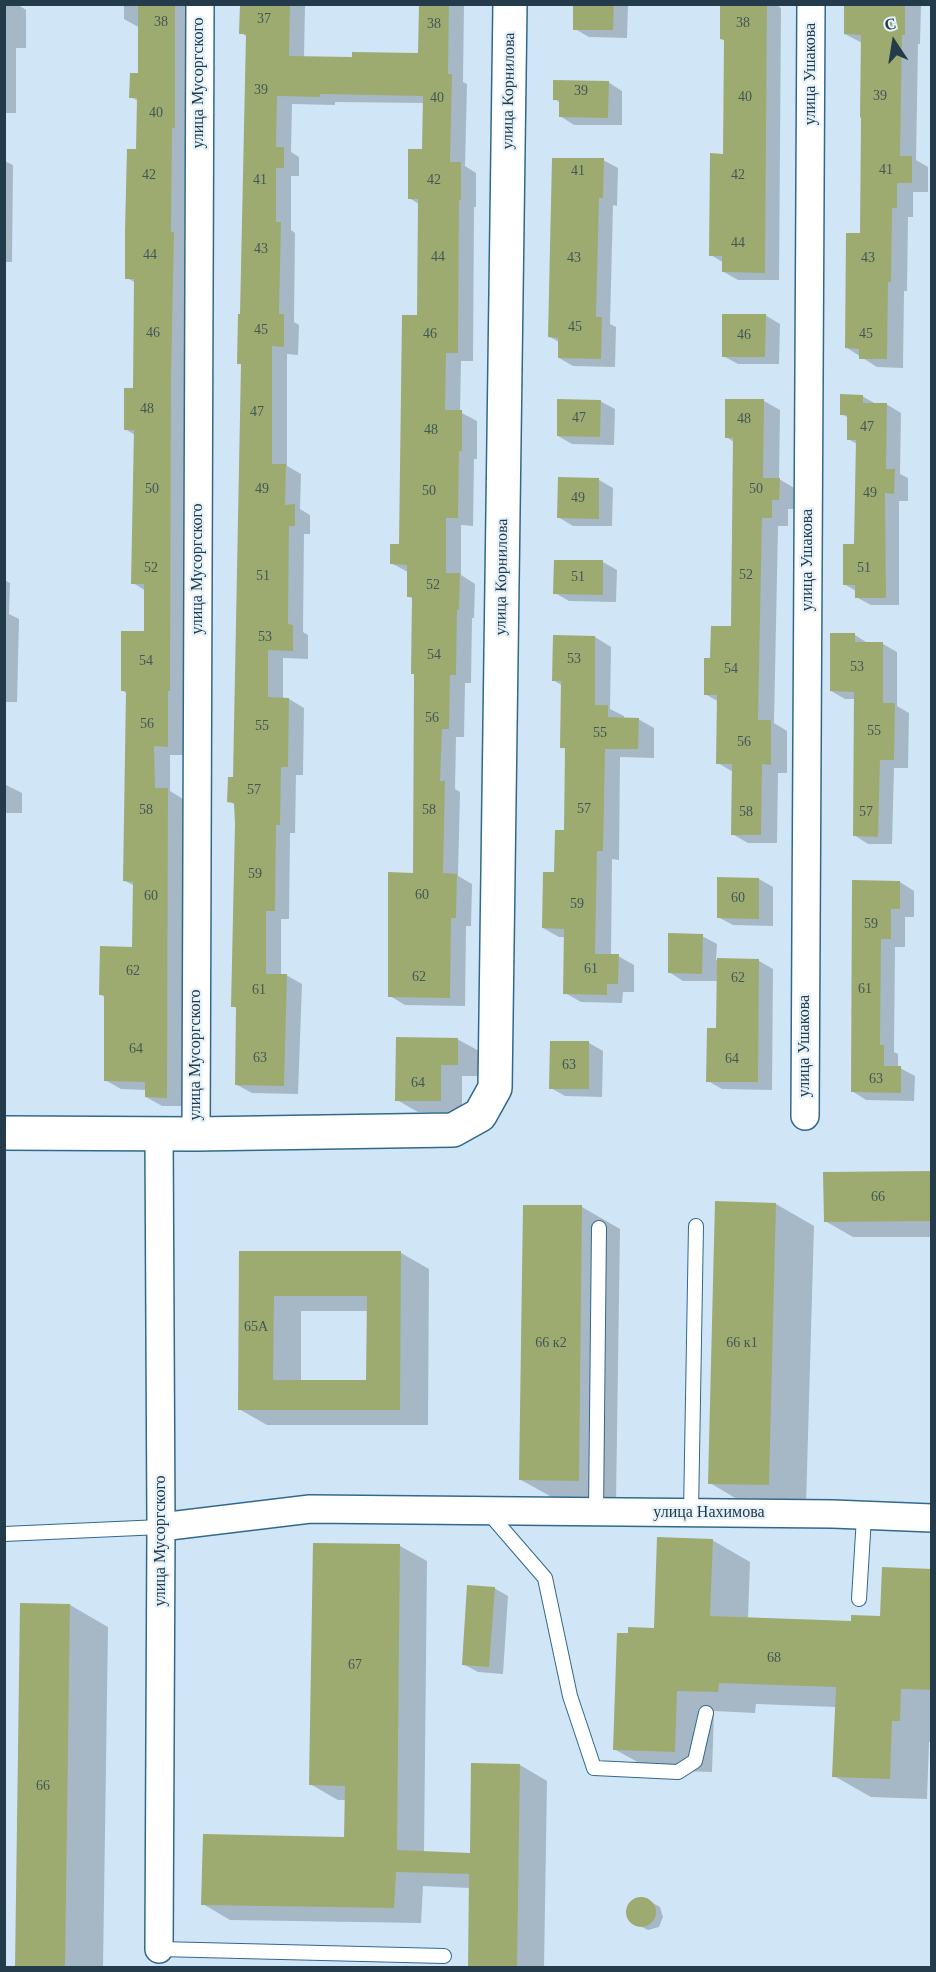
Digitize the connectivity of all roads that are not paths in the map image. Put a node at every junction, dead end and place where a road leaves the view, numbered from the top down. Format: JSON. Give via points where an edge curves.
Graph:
{"nodes":[{"id":1,"x":200,"y":4,"type":"edge"},
{"id":2,"x":510,"y":4,"type":"edge"},
{"id":3,"x":811,"y":4,"type":"edge"},
{"id":4,"x":805,"y":1116,"type":"dead end"},
{"id":5,"x":4,"y":1133,"type":"edge"},
{"id":6,"x":159,"y":1133,"type":"junction"},
{"id":7,"x":196,"y":1134,"type":"junction"},
{"id":8,"x":696,"y":1226,"type":"dead end"},
{"id":9,"x":599,"y":1228,"type":"dead end"},
{"id":10,"x":487,"y":1511,"type":"junction"},
{"id":11,"x":596,"y":1512,"type":"junction"},
{"id":12,"x":691,"y":1513,"type":"junction"},
{"id":13,"x":864,"y":1517,"type":"junction"},
{"id":14,"x":932,"y":1518,"type":"edge"},
{"id":15,"x":161,"y":1527,"type":"junction"},
{"id":16,"x":4,"y":1534,"type":"edge"},
{"id":17,"x":860,"y":1599,"type":"dead end"},
{"id":18,"x":706,"y":1713,"type":"dead end"},
{"id":19,"x":159,"y":1949,"type":"joint"},
{"id":20,"x":444,"y":1956,"type":"dead end"}],
"edges":[{"from":1,"to":7,"type":"street","name":"улица Мусоргского"},
{"from":2,"to":7,"type":"street","name":"улица Корнилова","via":[[495,1088],[480,1115],[453,1130]]},
{"from":3,"to":4,"type":"street","name":"улица Ушакова"},
{"from":5,"to":6,"type":"street"},
{"from":6,"to":7,"type":"street"},
{"from":6,"to":15,"type":"street","name":"улица Мусоргского"},
{"from":8,"to":12,"type":"lane"},
{"from":9,"to":11,"type":"lane"},
{"from":10,"to":11,"type":"street","name":"улица Нахимова"},
{"from":10,"to":15,"type":"street","name":"улица Нахимова","via":[[310,1509]]},
{"from":10,"to":18,"type":"lane","via":[[545,1578],[570,1696],[594,1768],[678,1772],[695,1761]]},
{"from":11,"to":12,"type":"street","name":"улица Нахимова"},
{"from":12,"to":13,"type":"street","name":"улица Нахимова"},
{"from":13,"to":14,"type":"street","name":"улица Нахимова"},
{"from":13,"to":17,"type":"lane"},
{"from":15,"to":16,"type":"lane"},
{"from":15,"to":19,"type":"street","name":"улица Мусоргского"},
{"from":19,"to":20,"type":"lane"}]}
